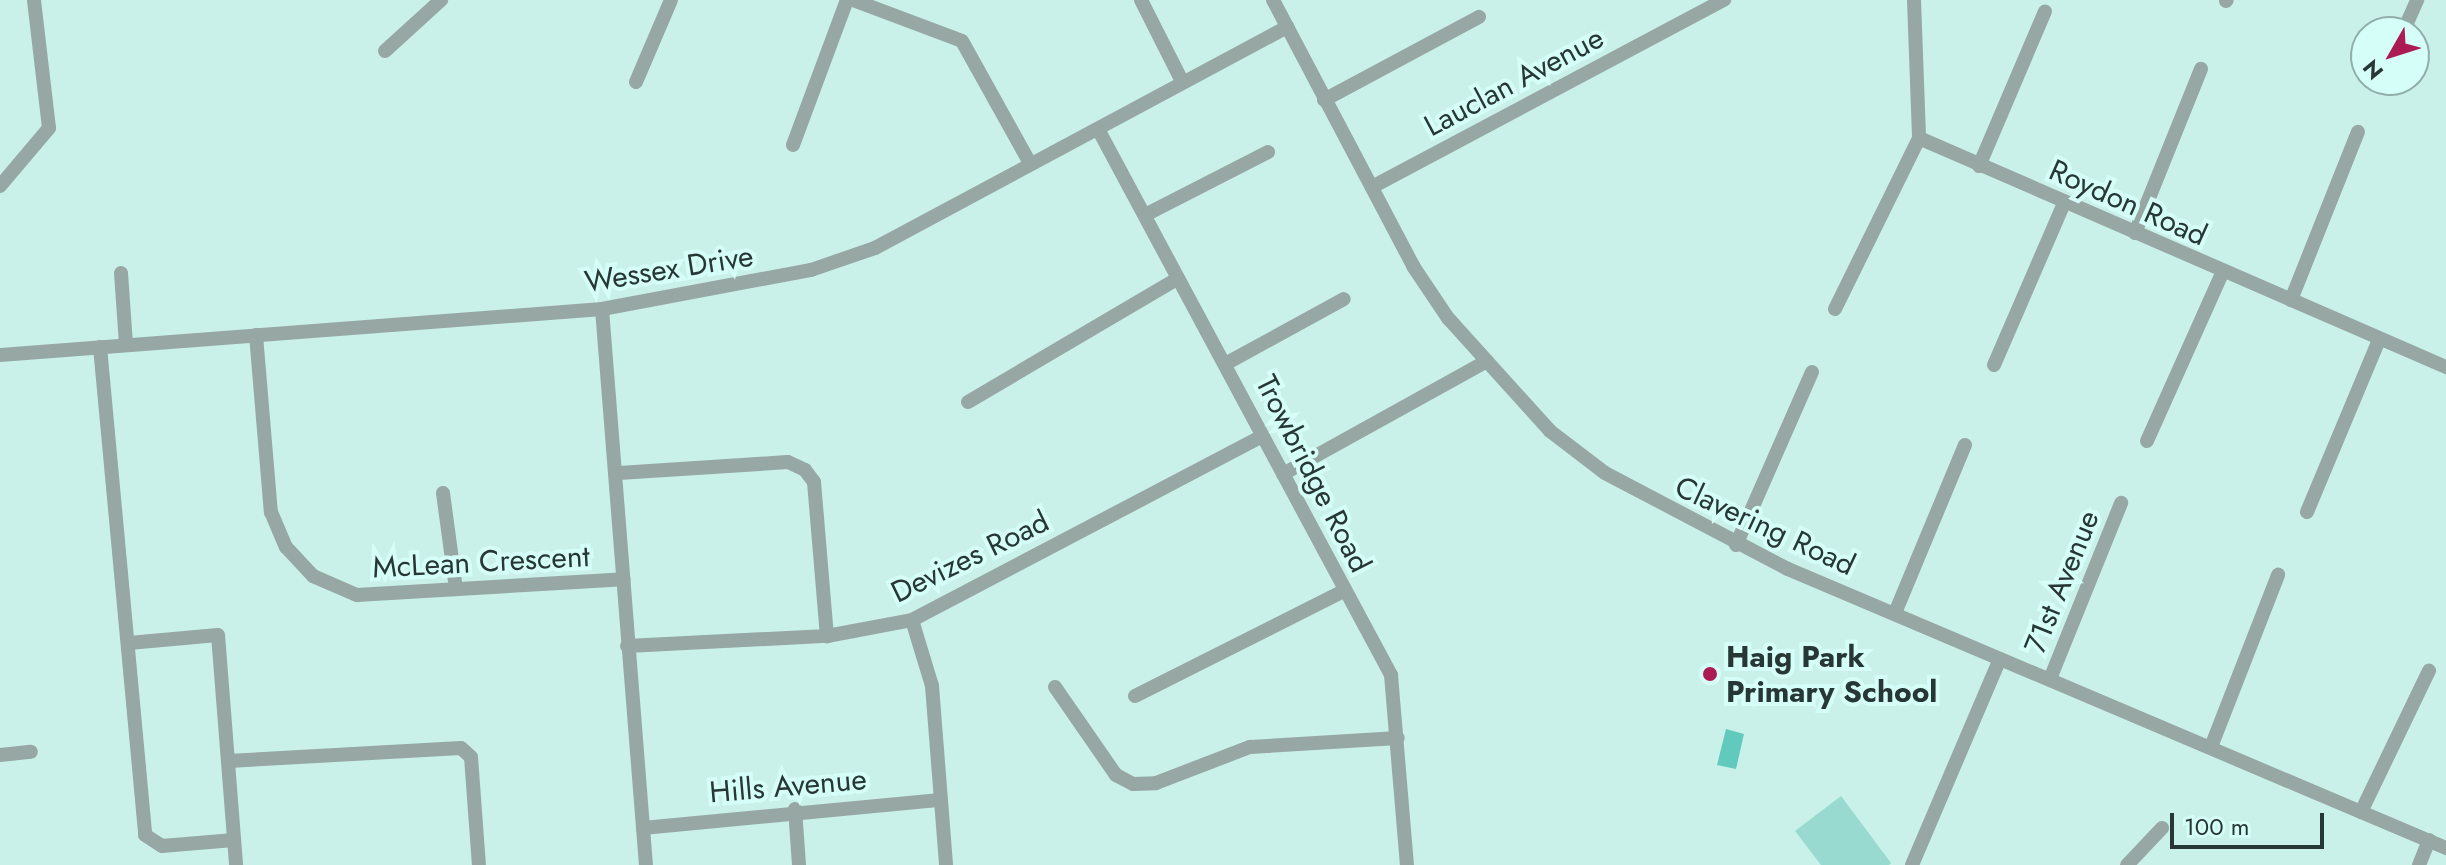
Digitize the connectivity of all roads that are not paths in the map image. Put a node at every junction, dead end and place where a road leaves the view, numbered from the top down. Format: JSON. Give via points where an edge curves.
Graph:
{"nodes":[{"id":1,"x":34,"y":0,"type":"edge"},
{"id":2,"x":441,"y":0,"type":"edge"},
{"id":3,"x":671,"y":0,"type":"edge"},
{"id":4,"x":850,"y":0,"type":"edge"},
{"id":5,"x":1141,"y":0,"type":"edge"},
{"id":6,"x":1273,"y":0,"type":"edge"},
{"id":7,"x":1724,"y":0,"type":"edge"},
{"id":8,"x":1914,"y":0,"type":"edge"},
{"id":9,"x":2045,"y":11,"type":"dead end"},
{"id":10,"x":1479,"y":17,"type":"dead end"},
{"id":11,"x":1287,"y":27,"type":"junction"},
{"id":12,"x":385,"y":51,"type":"dead end"},
{"id":13,"x":2201,"y":69,"type":"dead end"},
{"id":14,"x":1182,"y":81,"type":"junction"},
{"id":15,"x":636,"y":82,"type":"dead end"},
{"id":16,"x":1324,"y":100,"type":"junction"},
{"id":17,"x":1098,"y":129,"type":"junction"},
{"id":18,"x":2358,"y":132,"type":"dead end"},
{"id":19,"x":1919,"y":138,"type":"junction"},
{"id":20,"x":793,"y":145,"type":"dead end"},
{"id":21,"x":1268,"y":152,"type":"dead end"},
{"id":22,"x":1030,"y":163,"type":"junction"},
{"id":23,"x":1979,"y":166,"type":"junction"},
{"id":24,"x":0,"y":186,"type":"edge"},
{"id":25,"x":1372,"y":187,"type":"junction"},
{"id":26,"x":2064,"y":203,"type":"junction"},
{"id":27,"x":1147,"y":214,"type":"junction"},
{"id":28,"x":2135,"y":233,"type":"junction"},
{"id":29,"x":121,"y":273,"type":"dead end"},
{"id":30,"x":2222,"y":273,"type":"junction"},
{"id":31,"x":1177,"y":279,"type":"junction"},
{"id":32,"x":1344,"y":299,"type":"dead end"},
{"id":33,"x":2291,"y":300,"type":"junction"},
{"id":34,"x":602,"y":309,"type":"junction"},
{"id":35,"x":1835,"y":309,"type":"dead end"},
{"id":36,"x":256,"y":335,"type":"junction"},
{"id":37,"x":2379,"y":340,"type":"junction"},
{"id":38,"x":126,"y":345,"type":"junction"},
{"id":39,"x":100,"y":347,"type":"junction"},
{"id":40,"x":0,"y":355,"type":"edge"},
{"id":41,"x":1487,"y":361,"type":"junction"},
{"id":42,"x":1227,"y":363,"type":"junction"},
{"id":43,"x":1994,"y":365,"type":"dead end"},
{"id":44,"x":2446,"y":367,"type":"edge"},
{"id":45,"x":1812,"y":372,"type":"dead end"},
{"id":46,"x":968,"y":402,"type":"dead end"},
{"id":47,"x":1263,"y":436,"type":"junction"},
{"id":48,"x":2147,"y":441,"type":"dead end"},
{"id":49,"x":1965,"y":445,"type":"dead end"},
{"id":50,"x":619,"y":473,"type":"junction"},
{"id":51,"x":1283,"y":474,"type":"junction"},
{"id":52,"x":443,"y":493,"type":"dead end"},
{"id":53,"x":2121,"y":503,"type":"dead end"},
{"id":54,"x":2307,"y":512,"type":"dead end"},
{"id":55,"x":1736,"y":545,"type":"junction"},
{"id":56,"x":2278,"y":575,"type":"dead end"},
{"id":57,"x":624,"y":579,"type":"junction"},
{"id":58,"x":456,"y":589,"type":"junction"},
{"id":59,"x":1344,"y":591,"type":"junction"},
{"id":60,"x":1895,"y":613,"type":"junction"},
{"id":61,"x":912,"y":620,"type":"junction"},
{"id":62,"x":827,"y":636,"type":"junction"},
{"id":63,"x":129,"y":643,"type":"junction"},
{"id":64,"x":627,"y":646,"type":"junction"},
{"id":65,"x":2000,"y":659,"type":"junction"},
{"id":66,"x":2429,"y":671,"type":"dead end"},
{"id":67,"x":2050,"y":679,"type":"junction"},
{"id":68,"x":1055,"y":687,"type":"dead end"},
{"id":69,"x":1135,"y":696,"type":"dead end"},
{"id":70,"x":1398,"y":738,"type":"junction"},
{"id":71,"x":2211,"y":747,"type":"junction"},
{"id":72,"x":31,"y":752,"type":"dead end"},
{"id":73,"x":0,"y":755,"type":"edge"},
{"id":74,"x":228,"y":761,"type":"junction"},
{"id":75,"x":938,"y":800,"type":"junction"},
{"id":76,"x":795,"y":809,"type":"junction"},
{"id":77,"x":2361,"y":812,"type":"junction"},
{"id":78,"x":643,"y":828,"type":"junction"},
{"id":79,"x":2162,"y":828,"type":"dead end"},
{"id":80,"x":234,"y":840,"type":"junction"},
{"id":81,"x":2429,"y":840,"type":"junction"},
{"id":82,"x":2446,"y":848,"type":"edge"},
{"id":83,"x":236,"y":865,"type":"edge"},
{"id":84,"x":479,"y":865,"type":"edge"},
{"id":85,"x":646,"y":865,"type":"edge"},
{"id":86,"x":799,"y":865,"type":"edge"},
{"id":87,"x":946,"y":865,"type":"edge"},
{"id":88,"x":1407,"y":865,"type":"edge"},
{"id":89,"x":1912,"y":865,"type":"edge"},
{"id":90,"x":2127,"y":865,"type":"edge"},
{"id":91,"x":2419,"y":865,"type":"edge"}],
"edges":[{"from":1,"to":24,"type":"street","via":[[49,128]]},
{"from":2,"to":12,"type":"street"},
{"from":3,"to":15,"type":"street"},
{"from":4,"to":20,"type":"street"},
{"from":4,"to":22,"type":"street","via":[[962,41]]},
{"from":5,"to":14,"type":"street"},
{"from":6,"to":11,"type":"street","name":"Clavering Road"},
{"from":7,"to":25,"type":"street","name":"Lauclan Avenue"},
{"from":8,"to":19,"type":"street"},
{"from":9,"to":23,"type":"street"},
{"from":10,"to":16,"type":"street"},
{"from":11,"to":14,"type":"street","name":"Wessex Drive"},
{"from":11,"to":16,"type":"street","name":"Clavering Road"},
{"from":13,"to":28,"type":"street"},
{"from":14,"to":17,"type":"street","name":"Wessex Drive"},
{"from":16,"to":25,"type":"street","name":"Clavering Road"},
{"from":17,"to":22,"type":"street","name":"Wessex Drive"},
{"from":17,"to":27,"type":"street","name":"Trowbridge Road"},
{"from":18,"to":33,"type":"street"},
{"from":19,"to":23,"type":"street","name":"Roydon Road"},
{"from":19,"to":35,"type":"street"},
{"from":21,"to":27,"type":"street"},
{"from":22,"to":34,"type":"street","name":"Wessex Drive","via":[[847,260]]},
{"from":23,"to":26,"type":"street","name":"Roydon Road"},
{"from":25,"to":41,"type":"street","name":"Clavering Road","via":[[1413,266]]},
{"from":26,"to":28,"type":"street","name":"Roydon Road"},
{"from":26,"to":43,"type":"street"},
{"from":27,"to":31,"type":"street","name":"Trowbridge Road"},
{"from":28,"to":30,"type":"street","name":"Roydon Road"},
{"from":29,"to":38,"type":"street"},
{"from":30,"to":33,"type":"street","name":"Roydon Road"},
{"from":30,"to":48,"type":"street"},
{"from":31,"to":42,"type":"street","name":"Trowbridge Road"},
{"from":31,"to":46,"type":"street"},
{"from":32,"to":42,"type":"street"},
{"from":33,"to":37,"type":"street","name":"Roydon Road"},
{"from":34,"to":36,"type":"street","name":"Wessex Drive"},
{"from":34,"to":50,"type":"street"},
{"from":36,"to":38,"type":"street","name":"Wessex Drive"},
{"from":36,"to":58,"type":"street","name":"McLean Crescent","via":[[271,512],[286,547],[313,576],[357,595]]},
{"from":37,"to":44,"type":"street","name":"Roydon Road"},
{"from":37,"to":54,"type":"street"},
{"from":38,"to":39,"type":"street","name":"Wessex Drive"},
{"from":39,"to":40,"type":"street","name":"Wessex Drive"},
{"from":39,"to":63,"type":"street"},
{"from":41,"to":51,"type":"street"},
{"from":41,"to":55,"type":"street","name":"Clavering Road","via":[[1550,431],[1605,473]]},
{"from":42,"to":47,"type":"street","name":"Trowbridge Road"},
{"from":45,"to":55,"type":"street"},
{"from":47,"to":51,"type":"street","name":"Trowbridge Road"},
{"from":47,"to":61,"type":"street","name":"Devizes Road"},
{"from":49,"to":60,"type":"street"},
{"from":50,"to":57,"type":"street"},
{"from":50,"to":62,"type":"street","via":[[788,462],[805,470],[814,482]]},
{"from":51,"to":59,"type":"street","name":"Trowbridge Road"},
{"from":52,"to":58,"type":"street"},
{"from":53,"to":67,"type":"street","name":"71st Avenue"},
{"from":55,"to":60,"type":"street","name":"Clavering Road"},
{"from":56,"to":71,"type":"street"},
{"from":57,"to":58,"type":"street","name":"McLean Crescent"},
{"from":57,"to":64,"type":"street"},
{"from":59,"to":69,"type":"street"},
{"from":59,"to":70,"type":"street","name":"Trowbridge Road","via":[[1391,675]]},
{"from":60,"to":65,"type":"street","name":"Clavering Road"},
{"from":61,"to":62,"type":"street","name":"Devizes Road"},
{"from":61,"to":75,"type":"street","via":[[932,686]]},
{"from":62,"to":64,"type":"street","name":"Devizes Road"},
{"from":63,"to":74,"type":"street","via":[[218,635]]},
{"from":63,"to":80,"type":"street","via":[[145,835],[162,846]]},
{"from":64,"to":78,"type":"street"},
{"from":65,"to":67,"type":"street","name":"Clavering Road"},
{"from":65,"to":89,"type":"street"},
{"from":66,"to":77,"type":"street"},
{"from":67,"to":71,"type":"street","name":"Clavering Road"},
{"from":68,"to":70,"type":"street","via":[[1116,775],[1133,784],[1156,783],[1250,747]]},
{"from":70,"to":88,"type":"street","name":"Trowbridge Road"},
{"from":71,"to":77,"type":"street","name":"Clavering Road"},
{"from":72,"to":73,"type":"street"},
{"from":74,"to":80,"type":"street"},
{"from":74,"to":84,"type":"street","via":[[461,748],[471,757]]},
{"from":75,"to":76,"type":"street","name":"Hills Avenue"},
{"from":75,"to":87,"type":"street"},
{"from":76,"to":78,"type":"street","name":"Hills Avenue"},
{"from":76,"to":86,"type":"street"},
{"from":77,"to":81,"type":"street","name":"Clavering Road"},
{"from":78,"to":85,"type":"street"},
{"from":79,"to":90,"type":"street"},
{"from":80,"to":83,"type":"street"},
{"from":81,"to":82,"type":"street","name":"Clavering Road"},
{"from":81,"to":91,"type":"street"}]}
